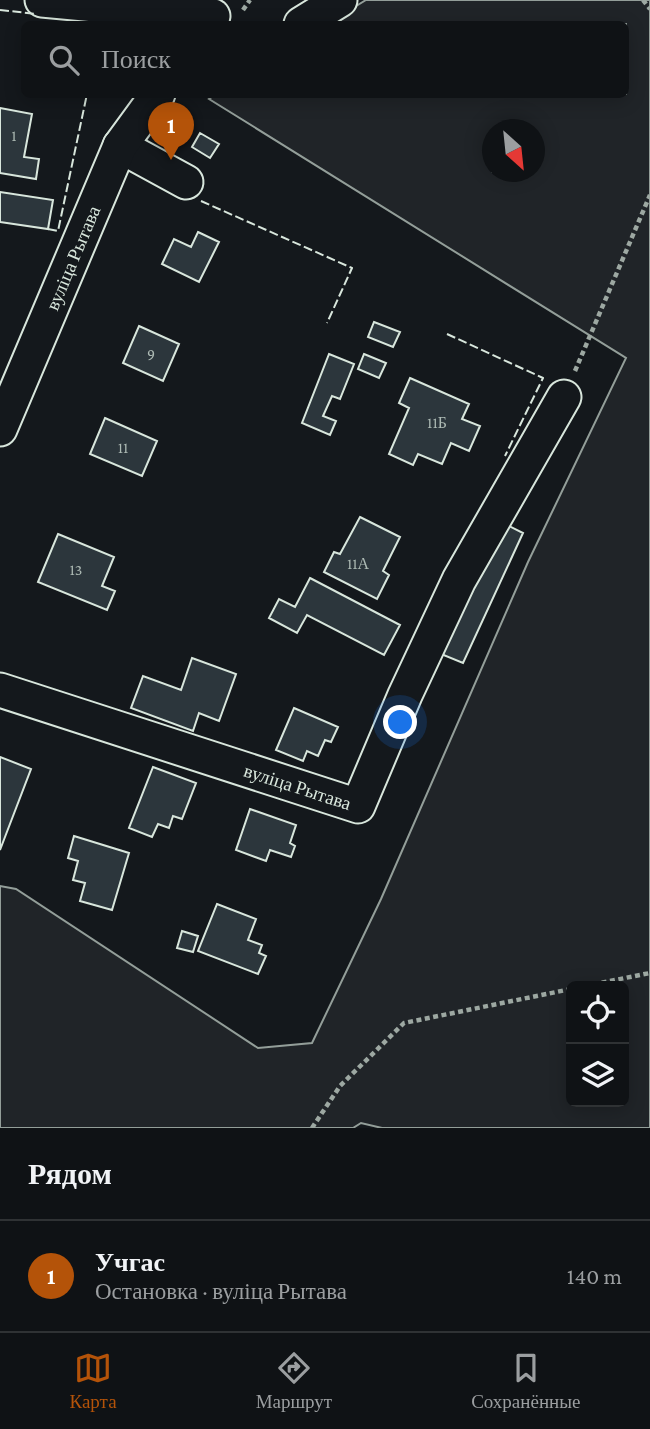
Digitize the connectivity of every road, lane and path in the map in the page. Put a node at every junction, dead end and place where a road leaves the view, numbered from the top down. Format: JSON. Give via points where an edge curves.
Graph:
{"nodes":[{"id":1,"x":42,"y":0,"type":"edge"},
{"id":2,"x":340,"y":0,"type":"edge"},
{"id":3,"x":643,"y":0,"type":"edge"},
{"id":4,"x":650,"y":9,"type":"edge"},
{"id":5,"x":215,"y":13,"type":"edge"},
{"id":6,"x":306,"y":21,"type":"edge"},
{"id":7,"x":155,"y":98,"type":"edge"},
{"id":8,"x":120,"y":146,"type":"junction"},
{"id":9,"x":186,"y":182,"type":"dead end"},
{"id":10,"x":650,"y":195,"type":"edge"},
{"id":11,"x":564,"y":397,"type":"joint"},
{"id":12,"x":0,"y":429,"type":"edge"},
{"id":13,"x":0,"y":690,"type":"edge"},
{"id":14,"x":650,"y":973,"type":"edge"},
{"id":15,"x":610,"y":981,"type":"edge"},
{"id":16,"x":566,"y":990,"type":"edge"},
{"id":17,"x":312,"y":1128,"type":"edge"}],
"edges":[{"from":1,"to":5,"type":"street"},
{"from":2,"to":6,"type":"street"},
{"from":3,"to":4,"type":"path"},
{"from":7,"to":8,"type":"street","name":"вуліца Рытава"},
{"from":8,"to":9,"type":"street"},
{"from":8,"to":12,"type":"street","name":"вуліца Рытава"},
{"from":10,"to":11,"type":"path"},
{"from":11,"to":13,"type":"street","name":"вуліца Рытава","via":[[459,580],[358,806]]},
{"from":14,"to":15,"type":"path"},
{"from":16,"to":17,"type":"path","via":[[404,1023],[340,1086]]}]}
